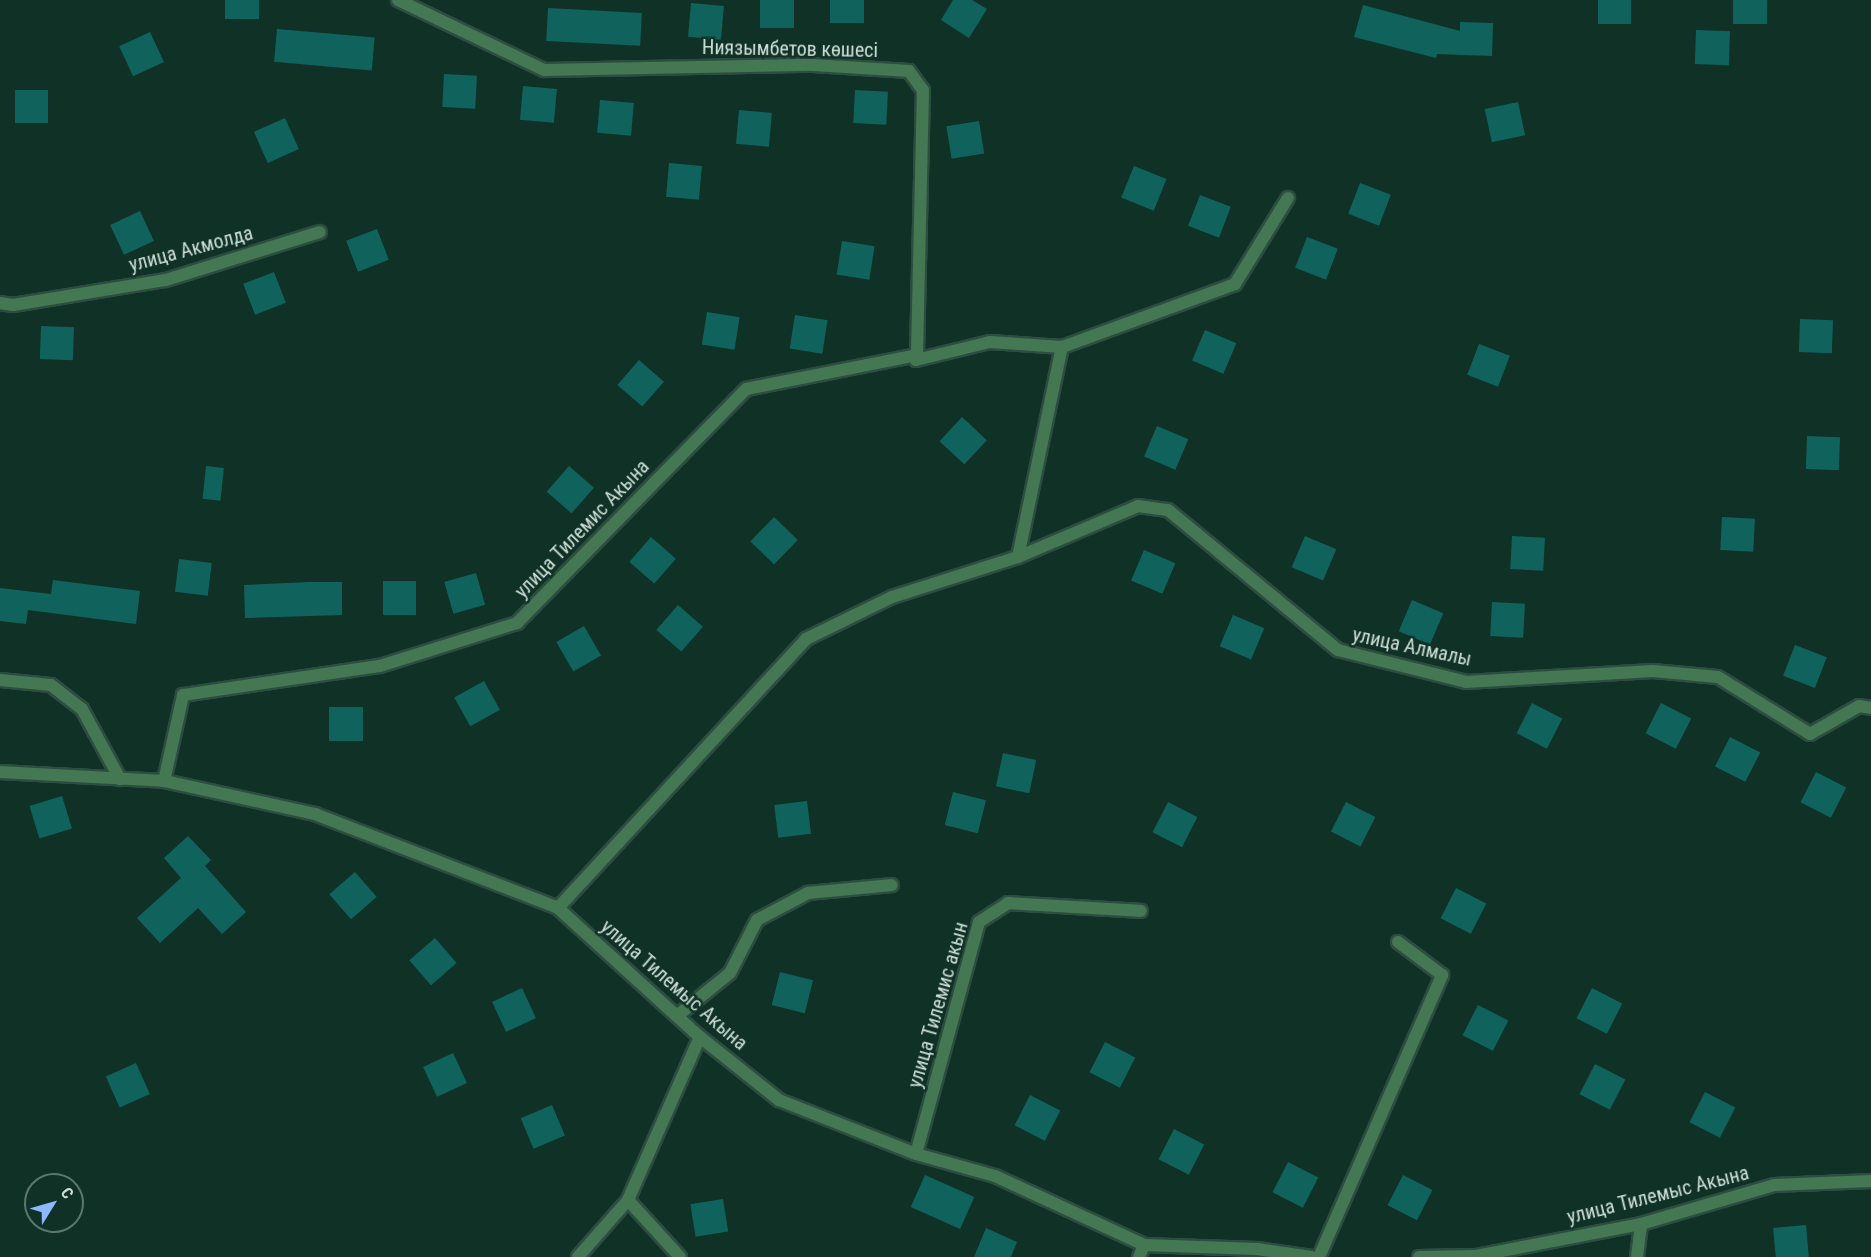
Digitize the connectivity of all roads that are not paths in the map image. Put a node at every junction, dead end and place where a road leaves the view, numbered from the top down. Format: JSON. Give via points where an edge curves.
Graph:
{"nodes":[{"id":1,"x":398,"y":0,"type":"edge"},
{"id":2,"x":1288,"y":198,"type":"dead end"},
{"id":3,"x":320,"y":232,"type":"dead end"},
{"id":4,"x":0,"y":303,"type":"edge"},
{"id":5,"x":1062,"y":347,"type":"junction"},
{"id":6,"x":917,"y":355,"type":"junction"},
{"id":7,"x":1018,"y":558,"type":"junction"},
{"id":8,"x":0,"y":680,"type":"edge"},
{"id":9,"x":1871,"y":708,"type":"edge"},
{"id":10,"x":0,"y":772,"type":"edge"},
{"id":11,"x":120,"y":779,"type":"junction"},
{"id":12,"x":164,"y":781,"type":"junction"},
{"id":13,"x":892,"y":885,"type":"dead end"},
{"id":14,"x":558,"y":908,"type":"junction"},
{"id":15,"x":1141,"y":911,"type":"dead end"},
{"id":16,"x":1398,"y":942,"type":"dead end"},
{"id":17,"x":677,"y":1016,"type":"junction"},
{"id":18,"x":700,"y":1037,"type":"junction"},
{"id":19,"x":916,"y":1154,"type":"junction"},
{"id":20,"x":1871,"y":1181,"type":"edge"},
{"id":21,"x":628,"y":1200,"type":"junction"},
{"id":22,"x":1641,"y":1224,"type":"junction"},
{"id":23,"x":1144,"y":1245,"type":"junction"},
{"id":24,"x":1256,"y":1253,"type":"edge"},
{"id":25,"x":1500,"y":1254,"type":"edge"},
{"id":26,"x":578,"y":1257,"type":"edge"},
{"id":27,"x":680,"y":1257,"type":"edge"},
{"id":28,"x":1139,"y":1257,"type":"edge"},
{"id":29,"x":1311,"y":1257,"type":"edge"},
{"id":30,"x":1319,"y":1257,"type":"edge"},
{"id":31,"x":1419,"y":1257,"type":"edge"},
{"id":32,"x":1637,"y":1257,"type":"edge"}],
"edges":[{"from":1,"to":6,"type":"street","name":"Ниязымбетов көшесі","via":[[544,70],[813,65],[909,71],[923,90]]},
{"from":2,"to":5,"type":"street","via":[[1235,284]]},
{"from":3,"to":4,"type":"street","name":"улица Акмолда","via":[[166,280],[13,305]]},
{"from":5,"to":6,"type":"street","name":"улица Тилемис Акына","via":[[990,342],[916,360]]},
{"from":5,"to":7,"type":"street"},
{"from":6,"to":12,"type":"street","name":"улица Тилемис Акына","via":[[746,389],[517,622],[380,666],[183,695]]},
{"from":7,"to":9,"type":"street","name":"улица Алмалы","via":[[1138,506],[1167,510],[1338,651],[1466,682],[1653,670],[1718,677],[1810,734],[1859,706]]},
{"from":7,"to":14,"type":"street","via":[[892,597],[806,639]]},
{"from":8,"to":11,"type":"street","via":[[51,685],[82,710]]},
{"from":10,"to":11,"type":"street","name":"улица Тилемыс Акына"},
{"from":11,"to":12,"type":"street","name":"улица Тилемыс Акына"},
{"from":12,"to":14,"type":"street","name":"улица Тилемыс Акына","via":[[315,814]]},
{"from":13,"to":17,"type":"street","via":[[808,893],[757,920],[730,974]]},
{"from":14,"to":17,"type":"street","name":"улица Тилемыс Акына"},
{"from":15,"to":19,"type":"street","name":"улица Тилемис акын","via":[[1008,903],[979,922]]},
{"from":16,"to":30,"type":"street","via":[[1442,975]]},
{"from":17,"to":18,"type":"street","name":"улица Тилемыс Акына"},
{"from":18,"to":19,"type":"street","name":"улица Тилемыс Акына","via":[[780,1100]]},
{"from":18,"to":21,"type":"street"},
{"from":19,"to":23,"type":"street","name":"улица Тилемыс Акына","via":[[995,1176]]},
{"from":20,"to":22,"type":"street","name":"улица Тилемыс Акына","via":[[1774,1185]]},
{"from":21,"to":26,"type":"street"},
{"from":21,"to":27,"type":"street"},
{"from":22,"to":25,"type":"street","name":"улица Тилемыс Акына"},
{"from":22,"to":32,"type":"street"},
{"from":23,"to":24,"type":"street","name":"улица Тилемыс Акына"},
{"from":23,"to":28,"type":"street"},
{"from":24,"to":29,"type":"street","name":"улица Тилемыс Акына"},
{"from":25,"to":31,"type":"street","name":"улица Тилемыс Акына"}]}
